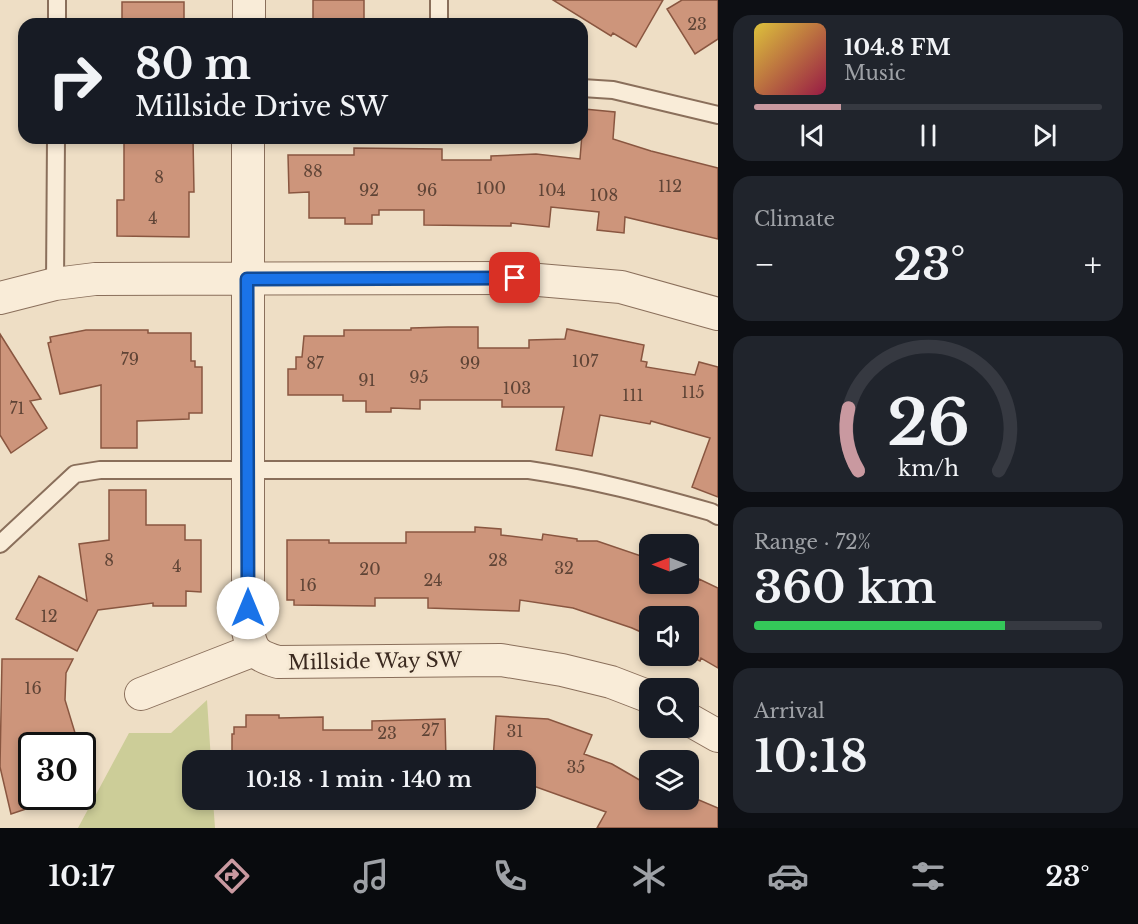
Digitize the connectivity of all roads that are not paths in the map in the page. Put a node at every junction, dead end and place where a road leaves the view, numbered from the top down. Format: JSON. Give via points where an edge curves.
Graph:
{"nodes":[{"id":1,"x":57,"y":0,"type":"edge"},
{"id":2,"x":249,"y":0,"type":"edge"},
{"id":3,"x":439,"y":0,"type":"edge"},
{"id":4,"x":57,"y":18,"type":"edge"},
{"id":5,"x":249,"y":18,"type":"edge"},
{"id":6,"x":439,"y":18,"type":"edge"},
{"id":7,"x":588,"y":88,"type":"edge"},
{"id":8,"x":718,"y":115,"type":"edge"},
{"id":9,"x":56,"y":144,"type":"edge"},
{"id":10,"x":248,"y":144,"type":"edge"},
{"id":11,"x":247,"y":279,"type":"junction"},
{"id":12,"x":55,"y":284,"type":"junction"},
{"id":13,"x":0,"y":298,"type":"edge"},
{"id":14,"x":718,"y":314,"type":"edge"},
{"id":15,"x":248,"y":470,"type":"junction"},
{"id":16,"x":718,"y":516,"type":"edge"},
{"id":17,"x":0,"y":544,"type":"edge"},
{"id":18,"x":254,"y":650,"type":"junction"},
{"id":19,"x":639,"y":693,"type":"edge"},
{"id":20,"x":141,"y":694,"type":"dead end"},
{"id":21,"x":699,"y":725,"type":"edge"},
{"id":22,"x":718,"y":736,"type":"edge"}],
"edges":[{"from":1,"to":4,"type":"lane"},
{"from":2,"to":5,"type":"street"},
{"from":3,"to":6,"type":"lane"},
{"from":7,"to":8,"type":"lane","via":[[613,90]]},
{"from":9,"to":12,"type":"lane"},
{"from":10,"to":11,"type":"street"},
{"from":11,"to":12,"type":"street","via":[[96,279]]},
{"from":11,"to":14,"type":"street","via":[[515,278],[621,287]]},
{"from":11,"to":15,"type":"street"},
{"from":12,"to":13,"type":"street"},
{"from":15,"to":16,"type":"lane","via":[[529,470],[643,493]]},
{"from":15,"to":17,"type":"lane","via":[[100,470],[75,474]]},
{"from":15,"to":18,"type":"street","via":[[248,631]]},
{"from":18,"to":19,"type":"street","name":"Millside Way SW","via":[[262,658],[278,662],[501,660],[611,682]]},
{"from":18,"to":20,"type":"street"},
{"from":21,"to":22,"type":"street"}]}
